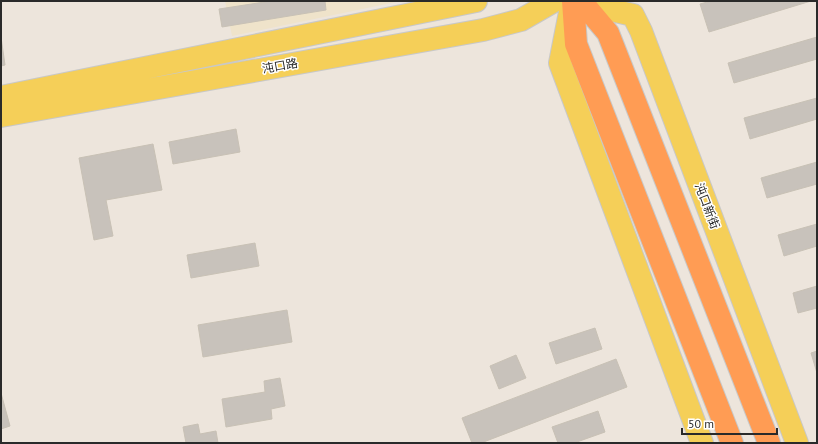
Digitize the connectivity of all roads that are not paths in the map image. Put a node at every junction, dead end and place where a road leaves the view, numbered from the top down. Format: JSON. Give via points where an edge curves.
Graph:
{"nodes":[{"id":1,"x":476,"y":1,"type":"edge"},
{"id":2,"x":554,"y":1,"type":"edge"},
{"id":3,"x":572,"y":1,"type":"edge"},
{"id":4,"x":581,"y":1,"type":"edge"},
{"id":5,"x":587,"y":1,"type":"edge"},
{"id":6,"x":1,"y":97,"type":"edge"},
{"id":7,"x":1,"y":116,"type":"edge"},
{"id":8,"x":702,"y":443,"type":"edge"},
{"id":9,"x":732,"y":443,"type":"edge"},
{"id":10,"x":769,"y":443,"type":"edge"},
{"id":11,"x":797,"y":443,"type":"edge"}],
"edges":[{"from":1,"to":6,"type":"main road","name":"沌口路"},
{"from":2,"to":7,"type":"main road","name":"沌口路","via":[[521,20],[483,30]]},
{"from":3,"to":8,"type":"main road","via":[[560,63]]},
{"from":3,"to":9,"type":"highway","via":[[576,44]]},
{"from":4,"to":10,"type":"highway","via":[[608,33]]},
{"from":5,"to":11,"type":"main road","name":"沌口新街","via":[[594,6],[633,15],[641,31]]}]}
